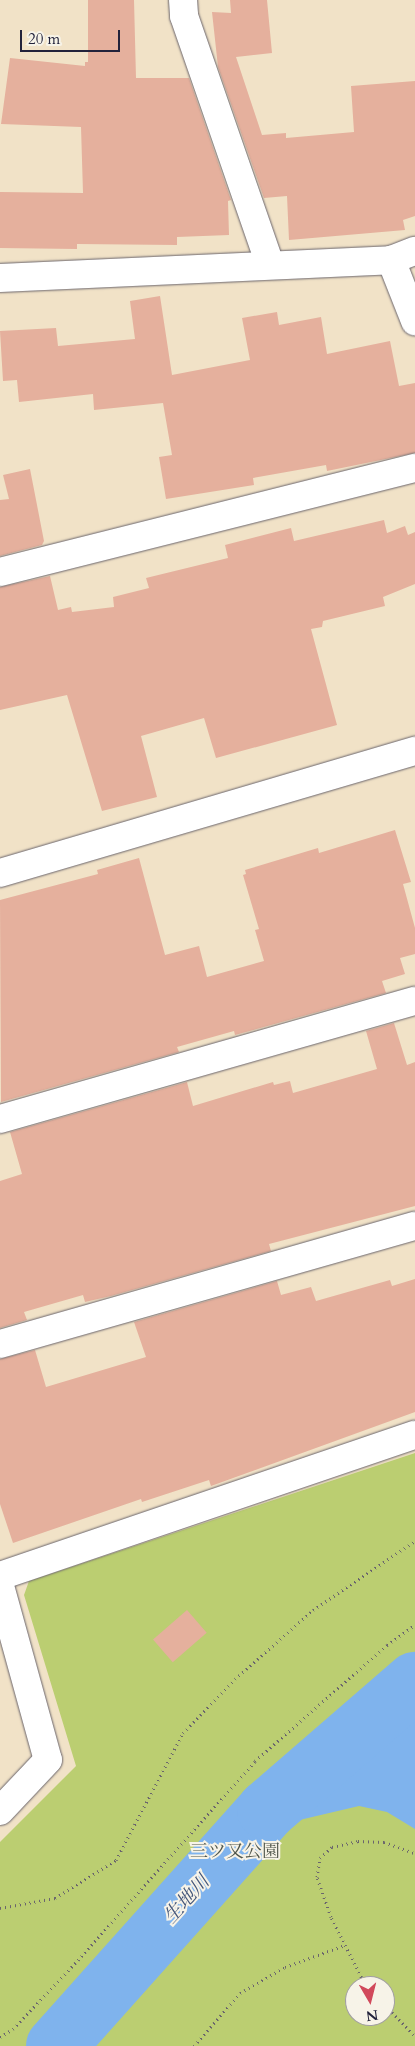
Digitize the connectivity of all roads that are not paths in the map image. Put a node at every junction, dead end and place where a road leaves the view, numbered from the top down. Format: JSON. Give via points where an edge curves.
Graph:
{"nodes":[{"id":1,"x":183,"y":0,"type":"edge"},
{"id":2,"x":403,"y":255,"type":"edge"},
{"id":3,"x":270,"y":264,"type":"junction"},
{"id":4,"x":0,"y":278,"type":"edge"},
{"id":5,"x":415,"y":320,"type":"edge"},
{"id":6,"x":415,"y":468,"type":"edge"},
{"id":7,"x":0,"y":572,"type":"edge"},
{"id":8,"x":415,"y":751,"type":"edge"},
{"id":9,"x":0,"y":873,"type":"edge"},
{"id":10,"x":415,"y":1001,"type":"edge"},
{"id":11,"x":0,"y":1119,"type":"edge"},
{"id":12,"x":415,"y":1226,"type":"edge"},
{"id":13,"x":0,"y":1344,"type":"edge"},
{"id":14,"x":415,"y":1435,"type":"edge"},
{"id":15,"x":0,"y":1576,"type":"edge"},
{"id":16,"x":0,"y":1586,"type":"edge"},
{"id":17,"x":0,"y":1811,"type":"edge"}],
"edges":[{"from":1,"to":3,"type":"street","via":[[184,16]]},
{"from":2,"to":3,"type":"street"},
{"from":2,"to":5,"type":"street"},
{"from":3,"to":4,"type":"street"},
{"from":6,"to":7,"type":"street"},
{"from":8,"to":9,"type":"street"},
{"from":10,"to":11,"type":"street"},
{"from":12,"to":13,"type":"street"},
{"from":14,"to":15,"type":"street"},
{"from":16,"to":17,"type":"street","via":[[48,1760]]}]}
